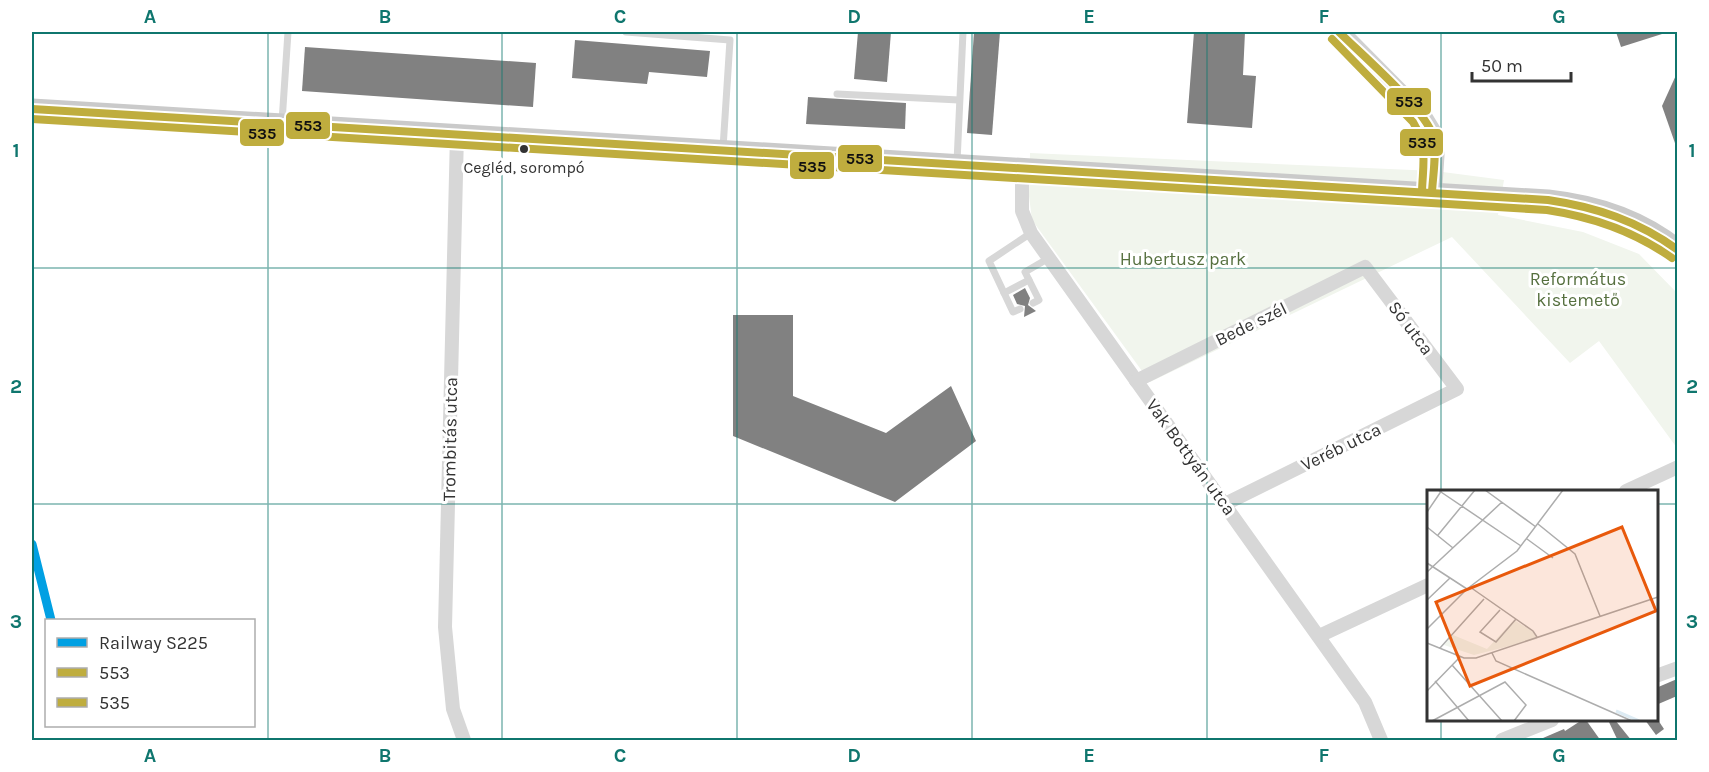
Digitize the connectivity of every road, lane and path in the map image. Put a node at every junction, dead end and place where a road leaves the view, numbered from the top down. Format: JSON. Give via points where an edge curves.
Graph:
{"nodes":[{"id":1,"x":288,"y":32,"type":"edge"},
{"id":2,"x":626,"y":32,"type":"edge"},
{"id":3,"x":963,"y":32,"type":"edge"},
{"id":4,"x":1339,"y":32,"type":"edge"},
{"id":5,"x":837,"y":94,"type":"dead end"},
{"id":6,"x":959,"y":100,"type":"junction"},
{"id":7,"x":32,"y":109,"type":"edge"},
{"id":8,"x":281,"y":124,"type":"junction"},
{"id":9,"x":457,"y":135,"type":"junction"},
{"id":10,"x":723,"y":150,"type":"junction"},
{"id":11,"x":957,"y":164,"type":"junction"},
{"id":12,"x":1022,"y":168,"type":"junction"},
{"id":13,"x":1432,"y":192,"type":"junction"},
{"id":14,"x":1031,"y":233,"type":"junction"},
{"id":15,"x":1677,"y":250,"type":"edge"},
{"id":16,"x":1049,"y":258,"type":"junction"},
{"id":17,"x":1365,"y":267,"type":"joint"},
{"id":18,"x":1029,"y":280,"type":"junction"},
{"id":19,"x":1004,"y":293,"type":"junction"},
{"id":20,"x":1033,"y":303,"type":"dead end"},
{"id":21,"x":1020,"y":309,"type":"dead end"},
{"id":22,"x":1136,"y":381,"type":"junction"},
{"id":23,"x":1458,"y":389,"type":"joint"},
{"id":24,"x":1677,"y":467,"type":"edge"},
{"id":25,"x":1630,"y":490,"type":"edge"},
{"id":26,"x":1225,"y":504,"type":"junction"},
{"id":27,"x":1427,"y":585,"type":"edge"},
{"id":28,"x":1319,"y":636,"type":"junction"},
{"id":29,"x":1677,"y":668,"type":"edge"},
{"id":30,"x":1658,"y":675,"type":"edge"},
{"id":31,"x":1550,"y":721,"type":"edge"},
{"id":32,"x":464,"y":741,"type":"edge"},
{"id":33,"x":1381,"y":741,"type":"edge"},
{"id":34,"x":1502,"y":741,"type":"edge"}],
"edges":[{"from":1,"to":8,"type":"lane"},
{"from":2,"to":10,"type":"lane","via":[[730,40]]},
{"from":3,"to":6,"type":"lane"},
{"from":4,"to":13,"type":"main road","via":[[1421,115],[1432,133]]},
{"from":5,"to":6,"type":"lane"},
{"from":6,"to":11,"type":"lane"},
{"from":7,"to":8,"type":"main road"},
{"from":8,"to":9,"type":"main road"},
{"from":9,"to":10,"type":"main road"},
{"from":9,"to":32,"type":"street","name":"Trombitás utca","via":[[445,627],[453,709]]},
{"from":10,"to":11,"type":"main road"},
{"from":11,"to":12,"type":"main road"},
{"from":12,"to":13,"type":"main road"},
{"from":12,"to":14,"type":"street","name":"Vak Bottyán utca","via":[[1022,211]]},
{"from":13,"to":15,"type":"main road","via":[[1572,203],[1612,214],[1652,232]]},
{"from":14,"to":16,"type":"street","name":"Vak Bottyán utca"},
{"from":14,"to":19,"type":"lane","via":[[989,261]]},
{"from":16,"to":18,"type":"lane","via":[[1025,272]]},
{"from":16,"to":22,"type":"street","name":"Vak Bottyán utca"},
{"from":17,"to":22,"type":"street","name":"Bede szél"},
{"from":17,"to":23,"type":"street","name":"Só utca"},
{"from":18,"to":19,"type":"lane"},
{"from":18,"to":20,"type":"lane","via":[[1031,292],[1039,300]]},
{"from":19,"to":21,"type":"lane","via":[[1012,301],[1013,312]]},
{"from":22,"to":26,"type":"street","name":"Vak Bottyán utca"},
{"from":23,"to":26,"type":"street","name":"Veréb utca"},
{"from":24,"to":25,"type":"street"},
{"from":26,"to":28,"type":"street","name":"Vak Bottyán utca"},
{"from":27,"to":28,"type":"street"},
{"from":28,"to":33,"type":"street","name":"Vak Bottyán utca","via":[[1365,702]]},
{"from":29,"to":30,"type":"street"},
{"from":31,"to":34,"type":"street"}]}
